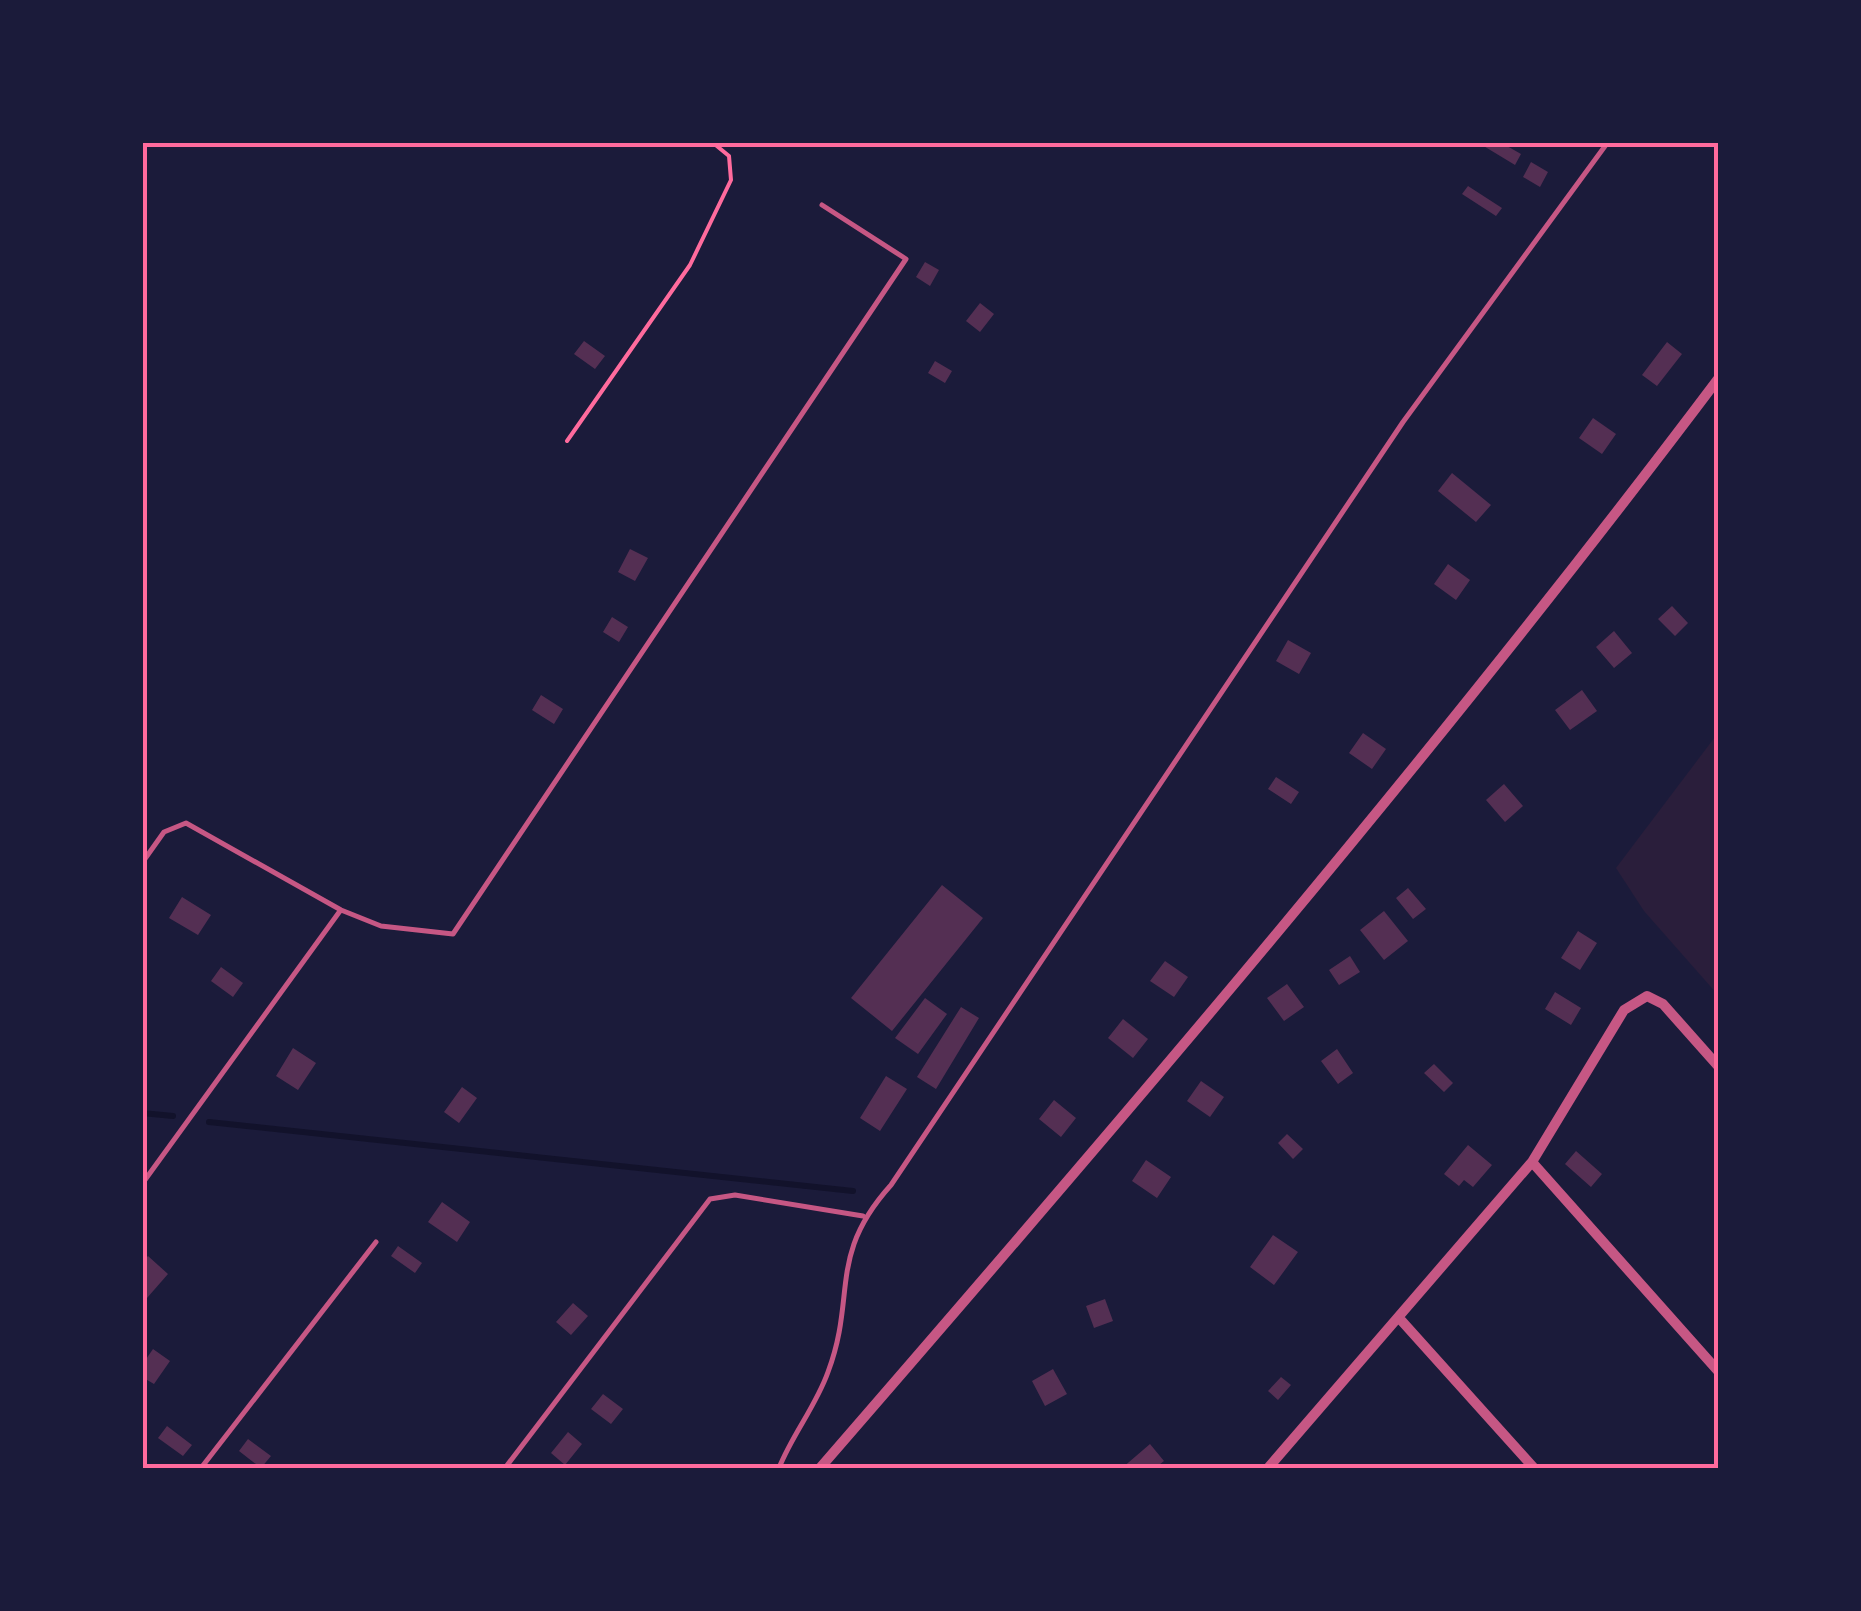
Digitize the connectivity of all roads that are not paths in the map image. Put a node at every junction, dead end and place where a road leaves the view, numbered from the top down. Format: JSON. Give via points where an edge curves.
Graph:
{"nodes":[{"id":1,"x":1608,"y":142,"type":"edge"},
{"id":2,"x":822,"y":205,"type":"dead end"},
{"id":3,"x":1718,"y":379,"type":"edge"},
{"id":4,"x":142,"y":863,"type":"edge"},
{"id":5,"x":341,"y":910,"type":"junction"},
{"id":6,"x":1718,"y":1066,"type":"edge"},
{"id":7,"x":1532,"y":1162,"type":"junction"},
{"id":8,"x":142,"y":1184,"type":"edge"},
{"id":9,"x":862,"y":1216,"type":"junction"},
{"id":10,"x":376,"y":1242,"type":"dead end"},
{"id":11,"x":1400,"y":1319,"type":"junction"},
{"id":12,"x":1718,"y":1371,"type":"edge"},
{"id":13,"x":201,"y":1468,"type":"edge"},
{"id":14,"x":505,"y":1468,"type":"edge"},
{"id":15,"x":779,"y":1468,"type":"edge"},
{"id":16,"x":820,"y":1468,"type":"edge"},
{"id":17,"x":1268,"y":1468,"type":"edge"},
{"id":18,"x":1534,"y":1468,"type":"edge"}],
"edges":[{"from":1,"to":9,"type":"lane","via":[[1403,422],[891,1185]]},
{"from":2,"to":5,"type":"lane","via":[[906,259],[454,934],[381,926]]},
{"from":3,"to":16,"type":"street","via":[[1208,1016]]},
{"from":4,"to":5,"type":"lane","via":[[164,832],[186,823]]},
{"from":5,"to":8,"type":"lane"},
{"from":6,"to":7,"type":"street","via":[[1664,1004],[1638,999],[1624,1010]]},
{"from":7,"to":11,"type":"street"},
{"from":7,"to":12,"type":"street"},
{"from":9,"to":14,"type":"lane","via":[[735,1195],[710,1198]]},
{"from":9,"to":15,"type":"lane","via":[[846,1264],[837,1345]]},
{"from":10,"to":13,"type":"lane"},
{"from":11,"to":17,"type":"street"},
{"from":11,"to":18,"type":"street"}]}
